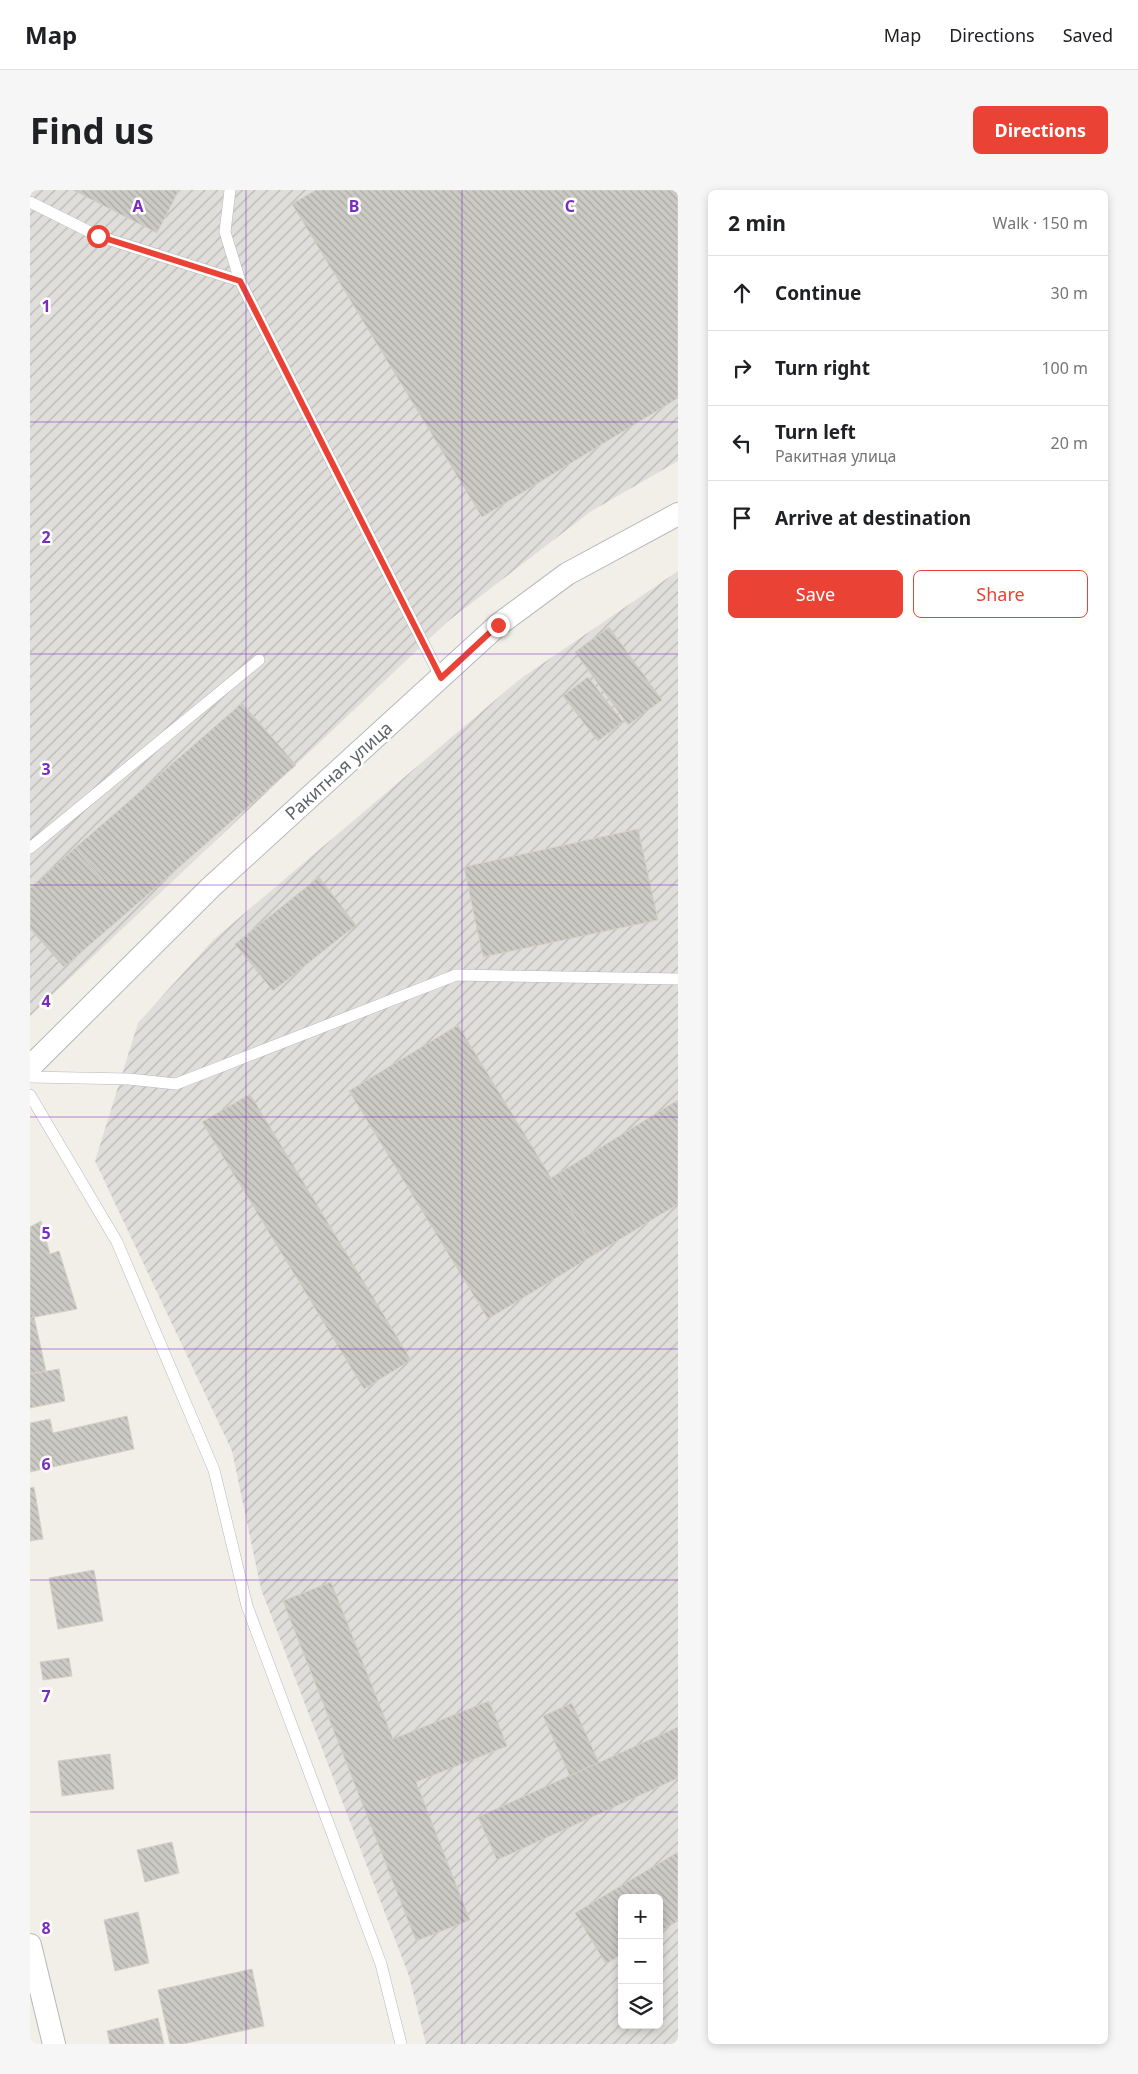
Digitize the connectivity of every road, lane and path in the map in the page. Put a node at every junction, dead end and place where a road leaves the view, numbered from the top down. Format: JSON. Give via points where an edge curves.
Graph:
{"nodes":[{"id":1,"x":230,"y":190,"type":"edge"},
{"id":2,"x":30,"y":202,"type":"edge"},
{"id":3,"x":240,"y":281,"type":"junction"},
{"id":4,"x":678,"y":514,"type":"edge"},
{"id":5,"x":259,"y":660,"type":"dead end"},
{"id":6,"x":441,"y":678,"type":"junction"},
{"id":7,"x":30,"y":848,"type":"edge"},
{"id":8,"x":678,"y":979,"type":"edge"},
{"id":9,"x":30,"y":1067,"type":"edge"},
{"id":10,"x":30,"y":1077,"type":"edge"},
{"id":11,"x":30,"y":1095,"type":"edge"},
{"id":12,"x":30,"y":1945,"type":"edge"},
{"id":13,"x":54,"y":2044,"type":"edge"},
{"id":14,"x":401,"y":2044,"type":"edge"}],
"edges":[{"from":1,"to":3,"type":"lane","via":[[225,232]]},
{"from":2,"to":3,"type":"lane","via":[[98,236]]},
{"from":3,"to":6,"type":"lane"},
{"from":4,"to":6,"type":"street","name":"Ракитная улица","via":[[567,574],[498,625]]},
{"from":5,"to":7,"type":"lane"},
{"from":6,"to":9,"type":"street","name":"Ракитная улица","via":[[210,888]]},
{"from":8,"to":10,"type":"lane","via":[[456,975],[176,1084],[129,1079]]},
{"from":11,"to":14,"type":"lane","via":[[117,1242],[214,1470],[247,1606],[381,1964]]},
{"from":12,"to":13,"type":"street"}]}
